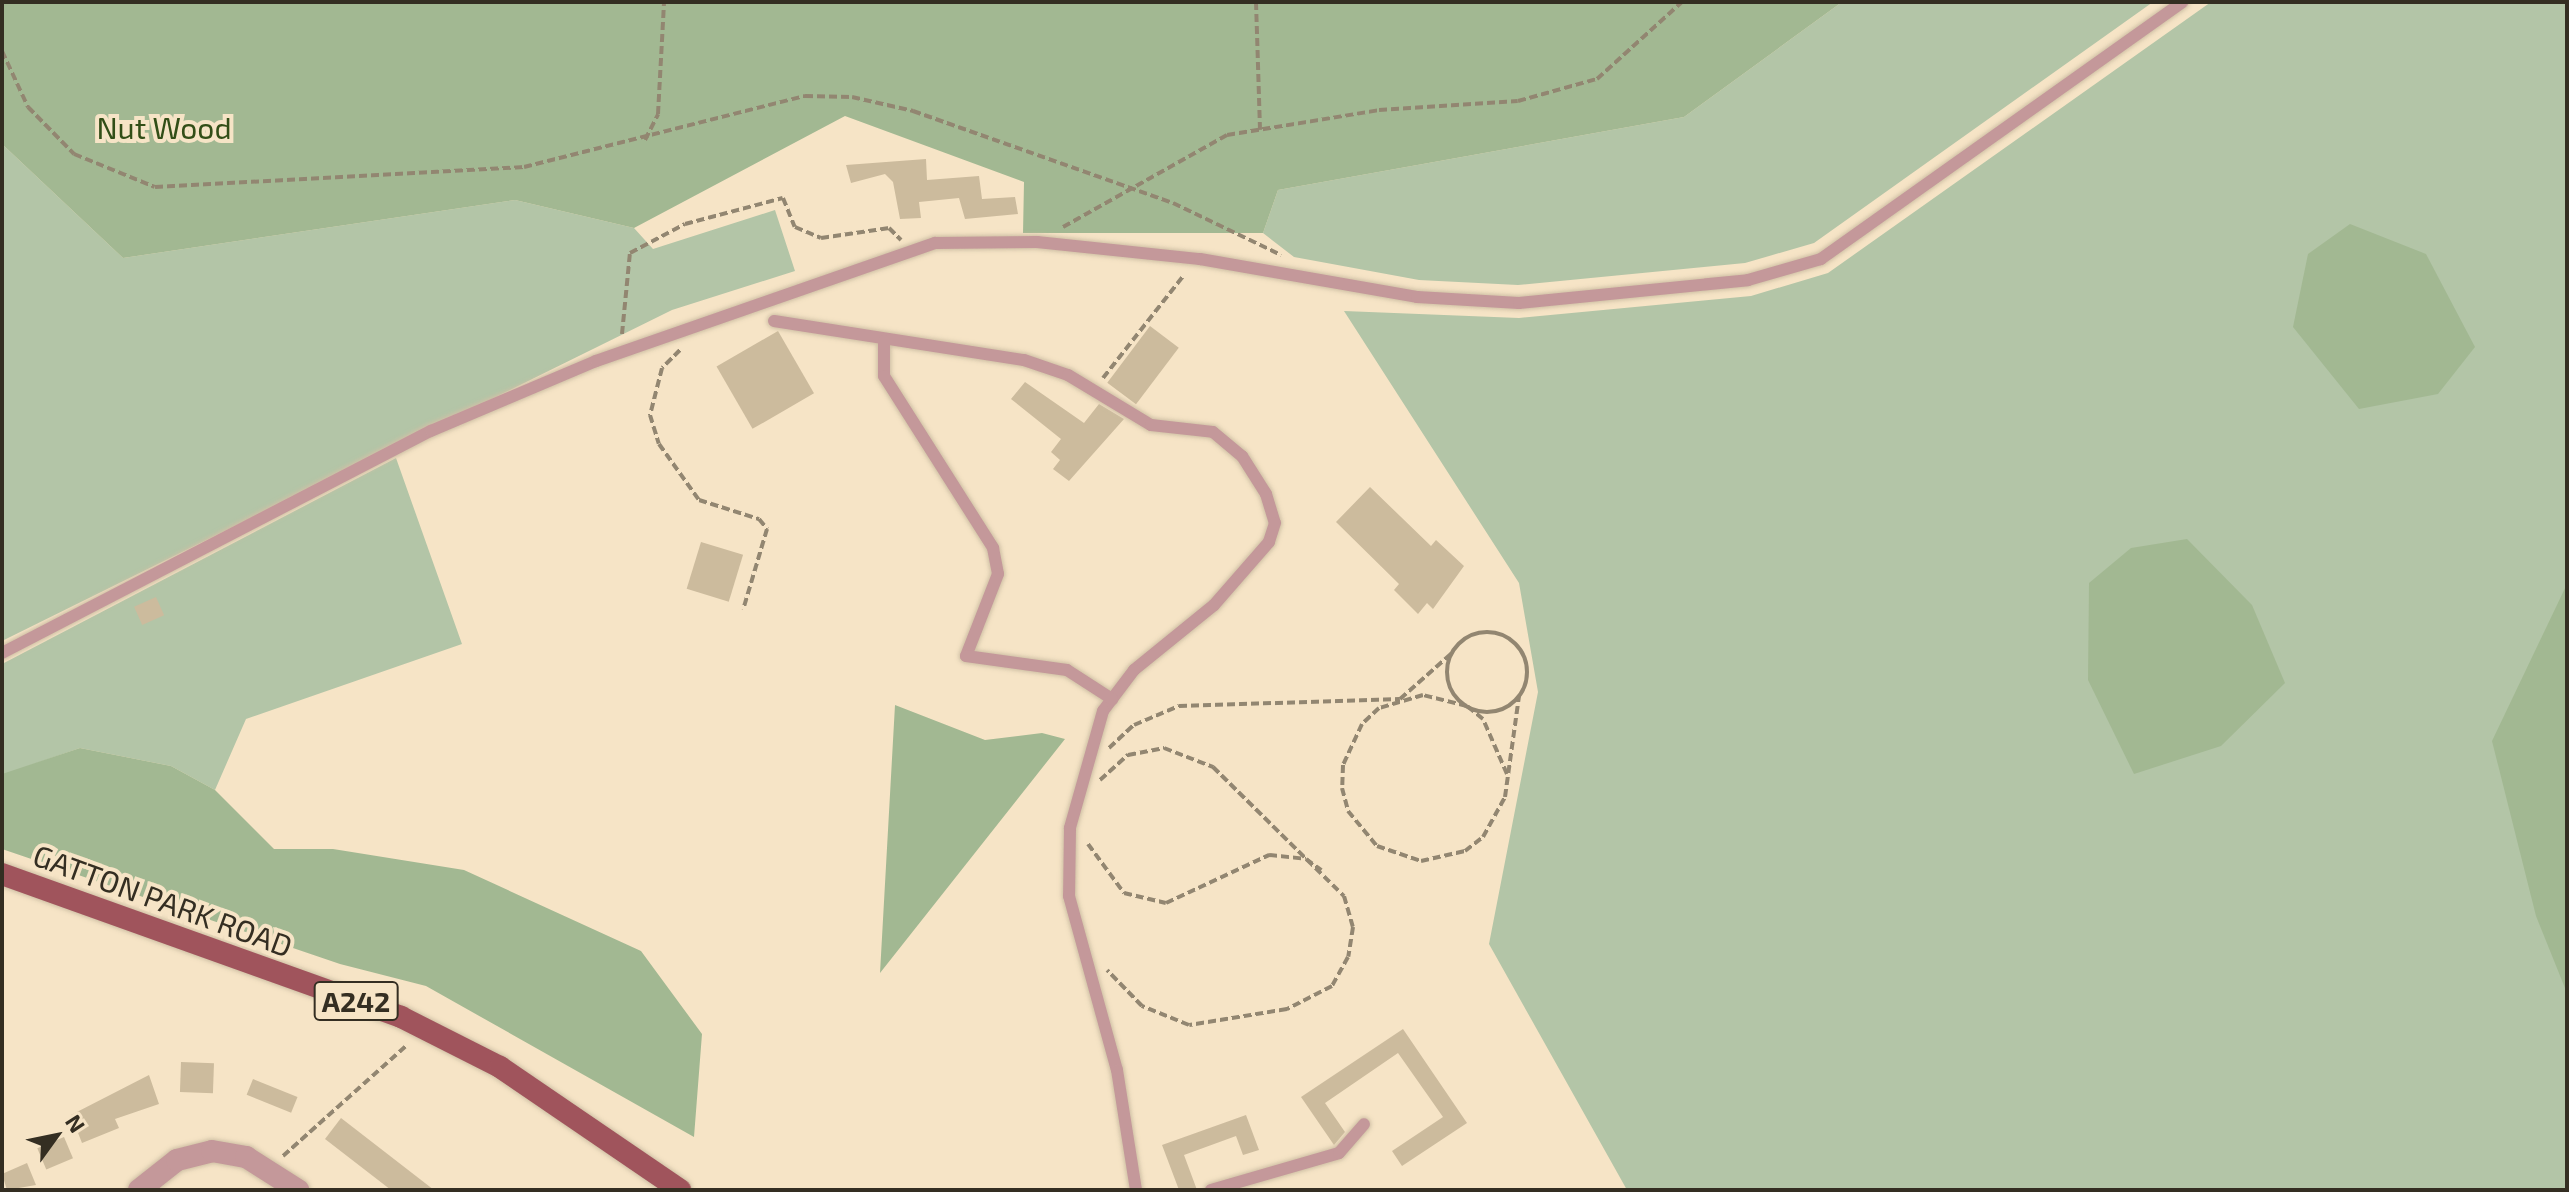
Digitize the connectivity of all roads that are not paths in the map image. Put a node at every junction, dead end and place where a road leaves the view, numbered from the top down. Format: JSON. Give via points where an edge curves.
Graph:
{"nodes":[{"id":1,"x":2182,"y":2,"type":"edge"},
{"id":2,"x":774,"y":321,"type":"dead end"},
{"id":3,"x":884,"y":341,"type":"junction"},
{"id":4,"x":2,"y":653,"type":"edge"},
{"id":5,"x":1112,"y":699,"type":"junction"},
{"id":6,"x":2,"y":874,"type":"edge"},
{"id":7,"x":1364,"y":1124,"type":"dead end"},
{"id":8,"x":139,"y":1190,"type":"edge"},
{"id":9,"x":298,"y":1190,"type":"edge"},
{"id":10,"x":680,"y":1190,"type":"edge"},
{"id":11,"x":1136,"y":1190,"type":"edge"},
{"id":12,"x":1211,"y":1190,"type":"edge"}],
"edges":[{"from":1,"to":4,"type":"lane","via":[[1821,259],[1748,280],[1519,303],[1417,297],[1200,259],[1037,242],[910,250],[620,353],[431,431]]},
{"from":2,"to":3,"type":"lane"},
{"from":3,"to":5,"type":"lane","via":[[884,376],[993,548],[998,574],[966,656],[1067,670]]},
{"from":3,"to":5,"type":"lane","via":[[1024,360],[1097,388],[1151,425],[1213,432],[1242,456],[1275,523],[1269,542],[1214,605],[1134,670]]},
{"from":5,"to":11,"type":"lane","via":[[1085,764],[1070,828],[1069,896],[1117,1070]]},
{"from":6,"to":10,"type":"main road","name":"GATTON PARK ROAD","number":"A242","via":[[425,1029],[500,1067]]},
{"from":7,"to":12,"type":"lane","via":[[1339,1153]]},
{"from":8,"to":9,"type":"street","via":[[177,1160],[212,1151],[270,1169]]}]}
